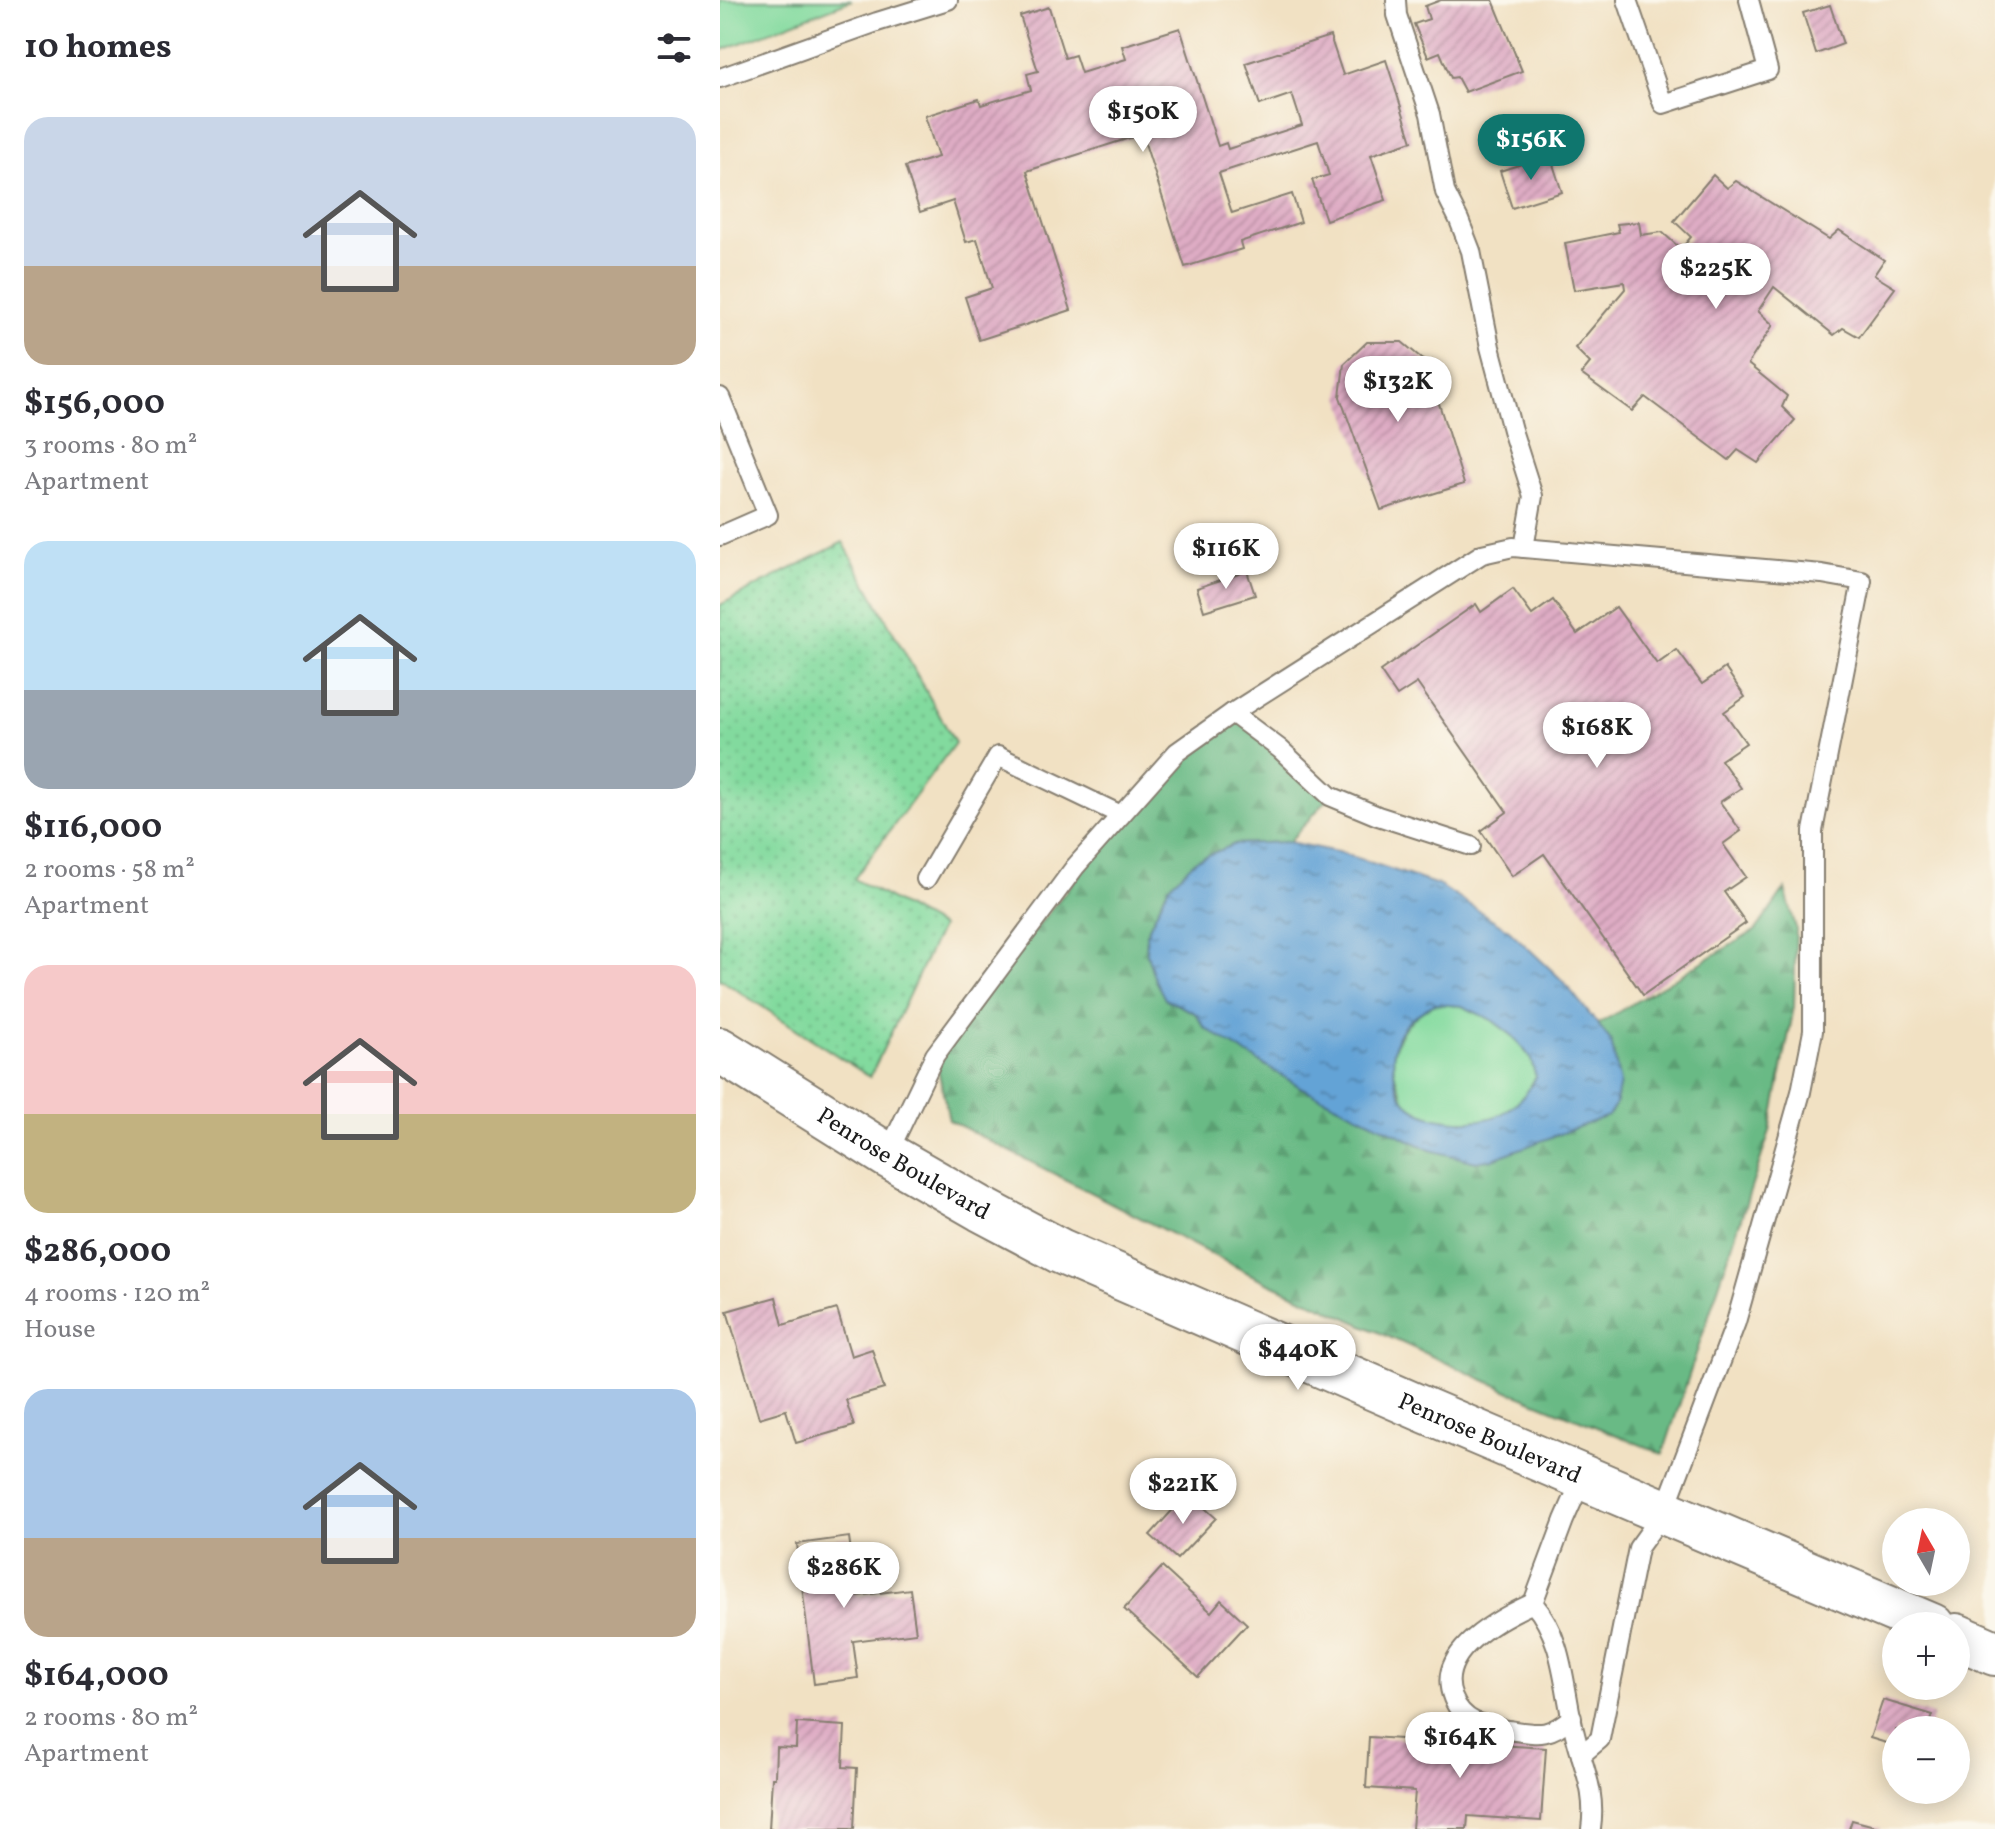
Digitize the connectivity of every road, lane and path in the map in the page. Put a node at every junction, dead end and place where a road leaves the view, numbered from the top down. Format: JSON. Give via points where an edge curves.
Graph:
{"nodes":[{"id":1,"x":948,"y":0,"type":"edge"},
{"id":2,"x":1396,"y":0,"type":"edge"},
{"id":3,"x":1627,"y":0,"type":"edge"},
{"id":4,"x":1749,"y":0,"type":"edge"},
{"id":5,"x":720,"y":78,"type":"edge"},
{"id":6,"x":720,"y":397,"type":"edge"},
{"id":7,"x":720,"y":536,"type":"edge"},
{"id":8,"x":1524,"y":548,"type":"junction"},
{"id":9,"x":1232,"y":713,"type":"junction"},
{"id":10,"x":1121,"y":815,"type":"junction"},
{"id":11,"x":1471,"y":846,"type":"dead end"},
{"id":12,"x":926,"y":879,"type":"dead end"},
{"id":13,"x":720,"y":1050,"type":"edge"},
{"id":14,"x":887,"y":1155,"type":"junction"},
{"id":15,"x":1583,"y":1477,"type":"junction"},
{"id":16,"x":1664,"y":1512,"type":"junction"},
{"id":17,"x":1533,"y":1603,"type":"junction"},
{"id":18,"x":1899,"y":1612,"type":"edge"},
{"id":19,"x":1970,"y":1642,"type":"edge"},
{"id":20,"x":1995,"y":1653,"type":"edge"},
{"id":21,"x":1572,"y":1717,"type":"junction"},
{"id":22,"x":1581,"y":1755,"type":"junction"},
{"id":23,"x":1591,"y":1829,"type":"edge"}],
"edges":[{"from":1,"to":5,"type":"lane"},
{"from":2,"to":8,"type":"lane","via":[[1430,114],[1445,192],[1471,251],[1490,347],[1533,496]]},
{"from":3,"to":4,"type":"lane","via":[[1663,104],[1768,70]]},
{"from":6,"to":7,"type":"lane","via":[[768,515]]},
{"from":8,"to":9,"type":"lane","via":[[1482,554]]},
{"from":8,"to":16,"type":"lane","via":[[1862,581],[1813,831],[1813,1031],[1801,1092],[1736,1322]]},
{"from":9,"to":10,"type":"lane","via":[[1177,752]]},
{"from":9,"to":11,"type":"lane","via":[[1330,796]]},
{"from":10,"to":12,"type":"lane","via":[[998,756]]},
{"from":10,"to":14,"type":"lane","via":[[1075,867],[935,1055]]},
{"from":13,"to":14,"type":"street","name":"Penrose Boulevard"},
{"from":14,"to":15,"type":"street","name":"Penrose Boulevard","via":[[1060,1251]]},
{"from":15,"to":16,"type":"street","name":"Penrose Boulevard"},
{"from":15,"to":17,"type":"lane"},
{"from":16,"to":18,"type":"street","name":"Penrose Boulevard"},
{"from":16,"to":22,"type":"lane","via":[[1638,1548],[1600,1739]]},
{"from":17,"to":21,"type":"lane","via":[[1556,1640]]},
{"from":17,"to":21,"type":"lane","via":[[1490,1625],[1466,1646],[1453,1665],[1452,1696],[1464,1717],[1493,1728],[1549,1733]]},
{"from":19,"to":20,"type":"street"},
{"from":21,"to":22,"type":"lane"},
{"from":22,"to":23,"type":"lane","via":[[1594,1802]]}]}
